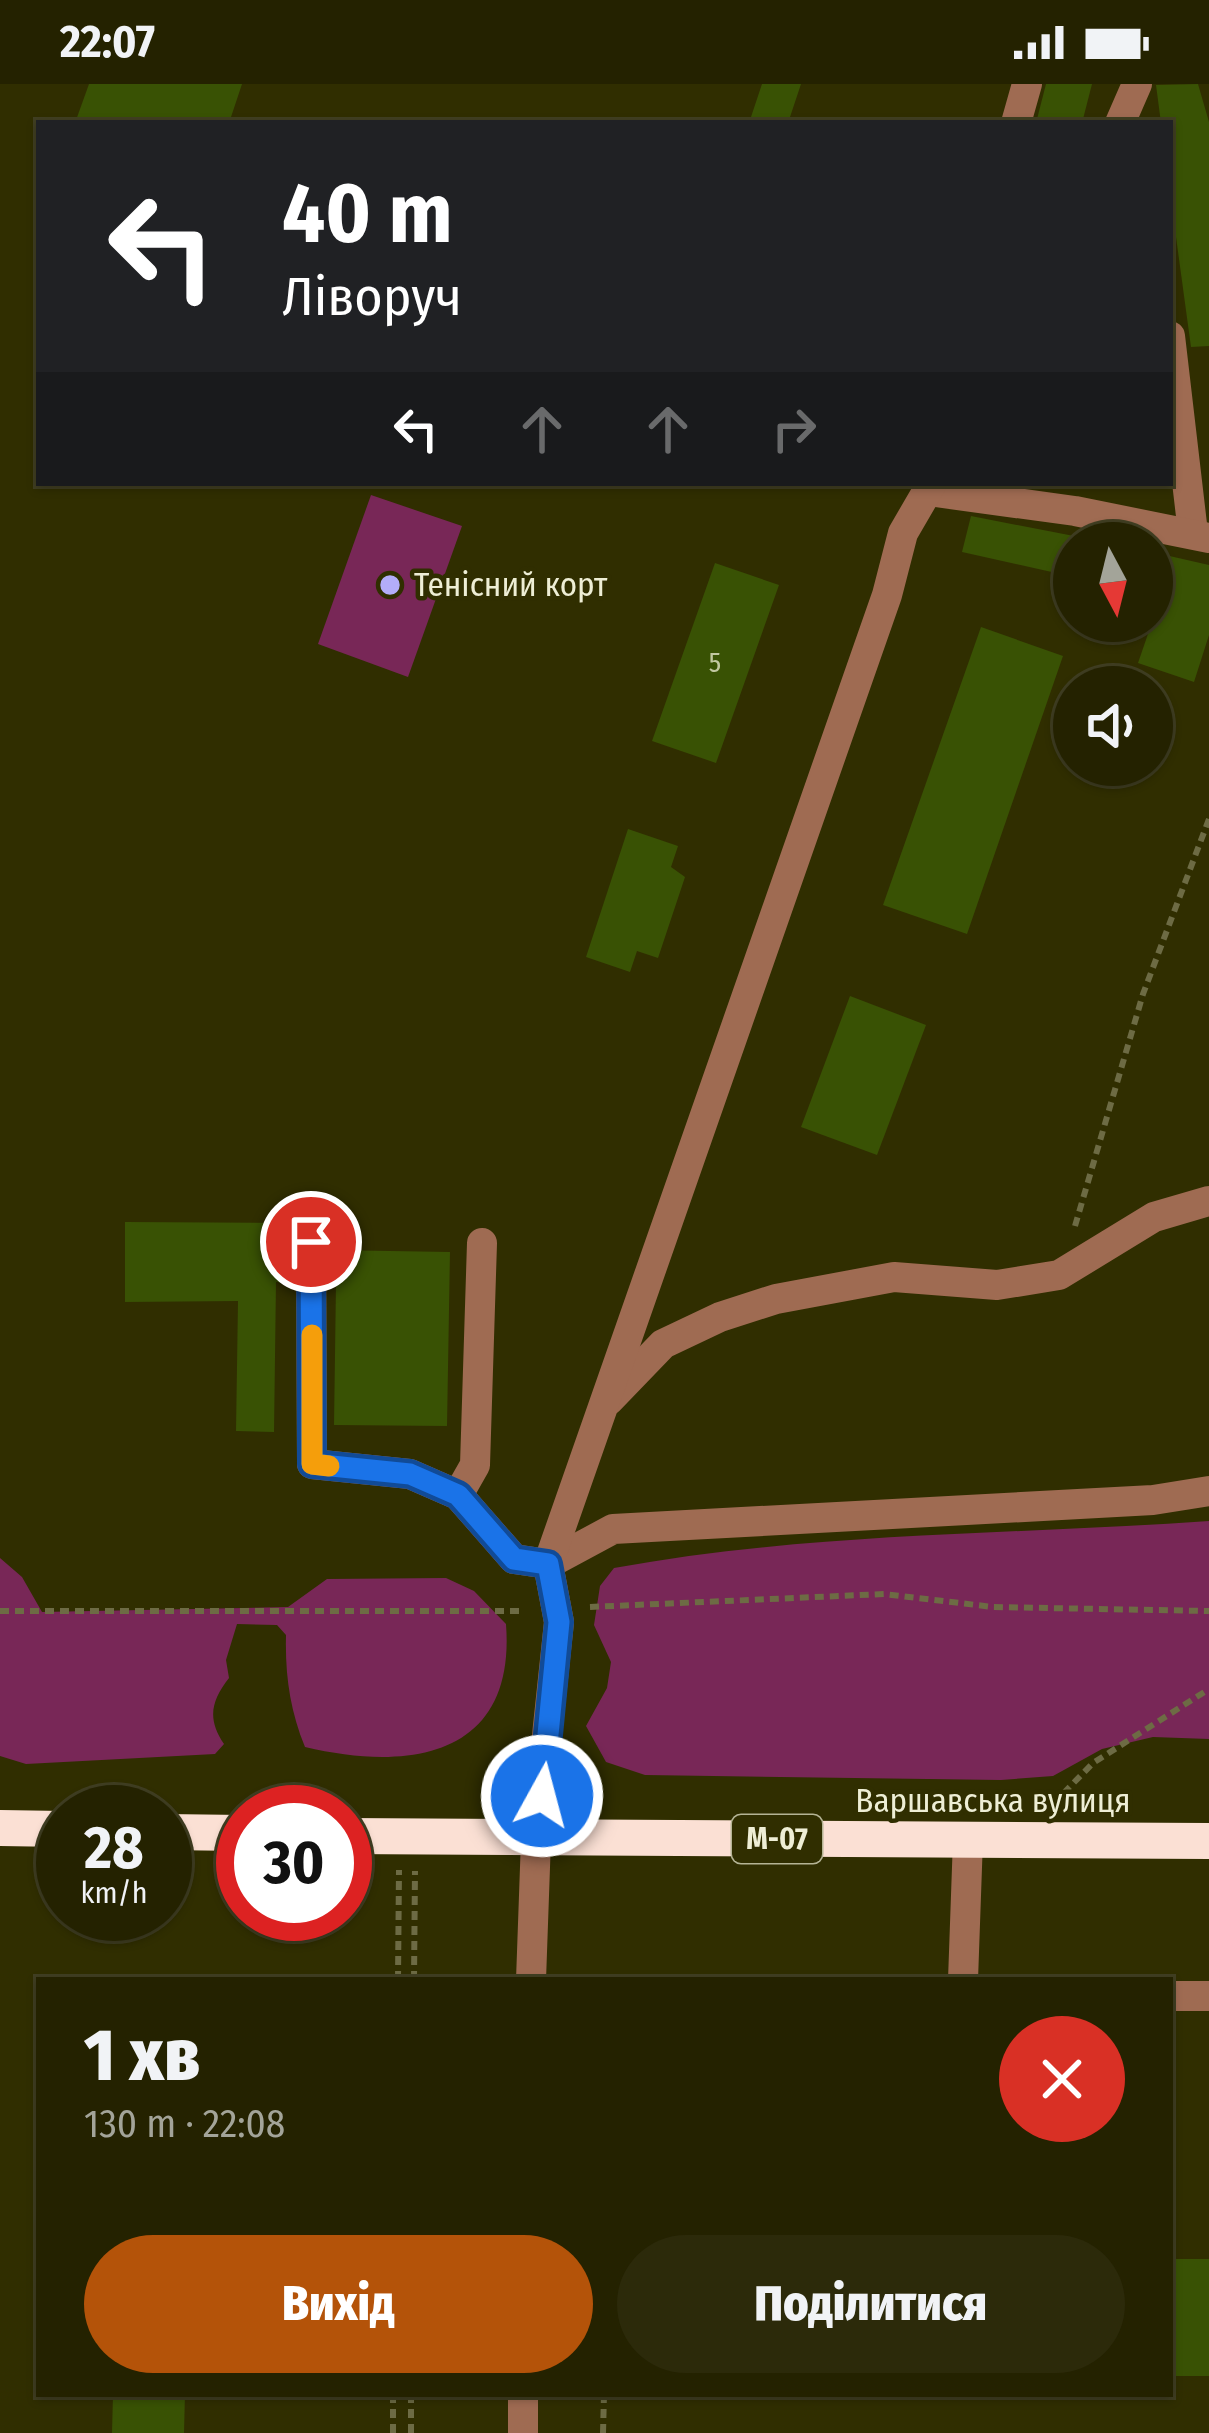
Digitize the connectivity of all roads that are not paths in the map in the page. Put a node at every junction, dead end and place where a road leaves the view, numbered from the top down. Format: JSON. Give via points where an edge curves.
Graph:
{"nodes":[{"id":1,"x":1028,"y":84,"type":"edge"},
{"id":2,"x":1137,"y":84,"type":"edge"},
{"id":3,"x":1017,"y":120,"type":"edge"},
{"id":4,"x":1121,"y":120,"type":"edge"},
{"id":5,"x":1173,"y":355,"type":"edge"},
{"id":6,"x":930,"y":487,"type":"edge"},
{"id":7,"x":1073,"y":497,"type":"edge"},
{"id":8,"x":1201,"y":536,"type":"edge"},
{"id":9,"x":1209,"y":1201,"type":"edge"},
{"id":10,"x":311,"y":1242,"type":"dead end"},
{"id":11,"x":482,"y":1243,"type":"dead end"},
{"id":12,"x":601,"y":1408,"type":"junction"},
{"id":13,"x":1209,"y":1491,"type":"edge"},
{"id":14,"x":458,"y":1495,"type":"junction"},
{"id":15,"x":548,"y":1564,"type":"junction"},
{"id":16,"x":0,"y":1828,"type":"edge"},
{"id":17,"x":36,"y":1829,"type":"edge"},
{"id":18,"x":372,"y":1836,"type":"edge"},
{"id":19,"x":536,"y":1839,"type":"junction"},
{"id":20,"x":968,"y":1839,"type":"junction"},
{"id":21,"x":1209,"y":1841,"type":"edge"},
{"id":22,"x":531,"y":1977,"type":"edge"},
{"id":23,"x":963,"y":1977,"type":"edge"},
{"id":24,"x":1173,"y":1996,"type":"edge"},
{"id":25,"x":1209,"y":1996,"type":"edge"},
{"id":26,"x":523,"y":2397,"type":"edge"},
{"id":27,"x":523,"y":2433,"type":"edge"}],
"edges":[{"from":1,"to":3,"type":"street"},
{"from":2,"to":4,"type":"street"},
{"from":5,"to":8,"type":"street"},
{"from":6,"to":7,"type":"street"},
{"from":6,"to":12,"type":"street","via":[[903,533]]},
{"from":7,"to":8,"type":"street"},
{"from":9,"to":12,"type":"street","via":[[1154,1217],[1059,1275],[997,1285],[894,1277],[720,1317],[663,1344]]},
{"from":10,"to":14,"type":"street","via":[[312,1464],[410,1474]]},
{"from":11,"to":14,"type":"street","via":[[475,1465]]},
{"from":12,"to":15,"type":"street"},
{"from":13,"to":15,"type":"street","via":[[613,1528]]},
{"from":14,"to":15,"type":"street","via":[[514,1559]]},
{"from":15,"to":19,"type":"street","via":[[559,1609]]},
{"from":16,"to":17,"type":"highway"},
{"from":18,"to":19,"type":"highway","name":"Варшавська вулиця","number":"М-07"},
{"from":19,"to":20,"type":"highway","name":"Варшавська вулиця","number":"М-07"},
{"from":19,"to":22,"type":"street"},
{"from":20,"to":21,"type":"highway","name":"Варшавська вулиця","number":"М-07"},
{"from":20,"to":23,"type":"street"},
{"from":24,"to":25,"type":"street"},
{"from":26,"to":27,"type":"street"}]}
